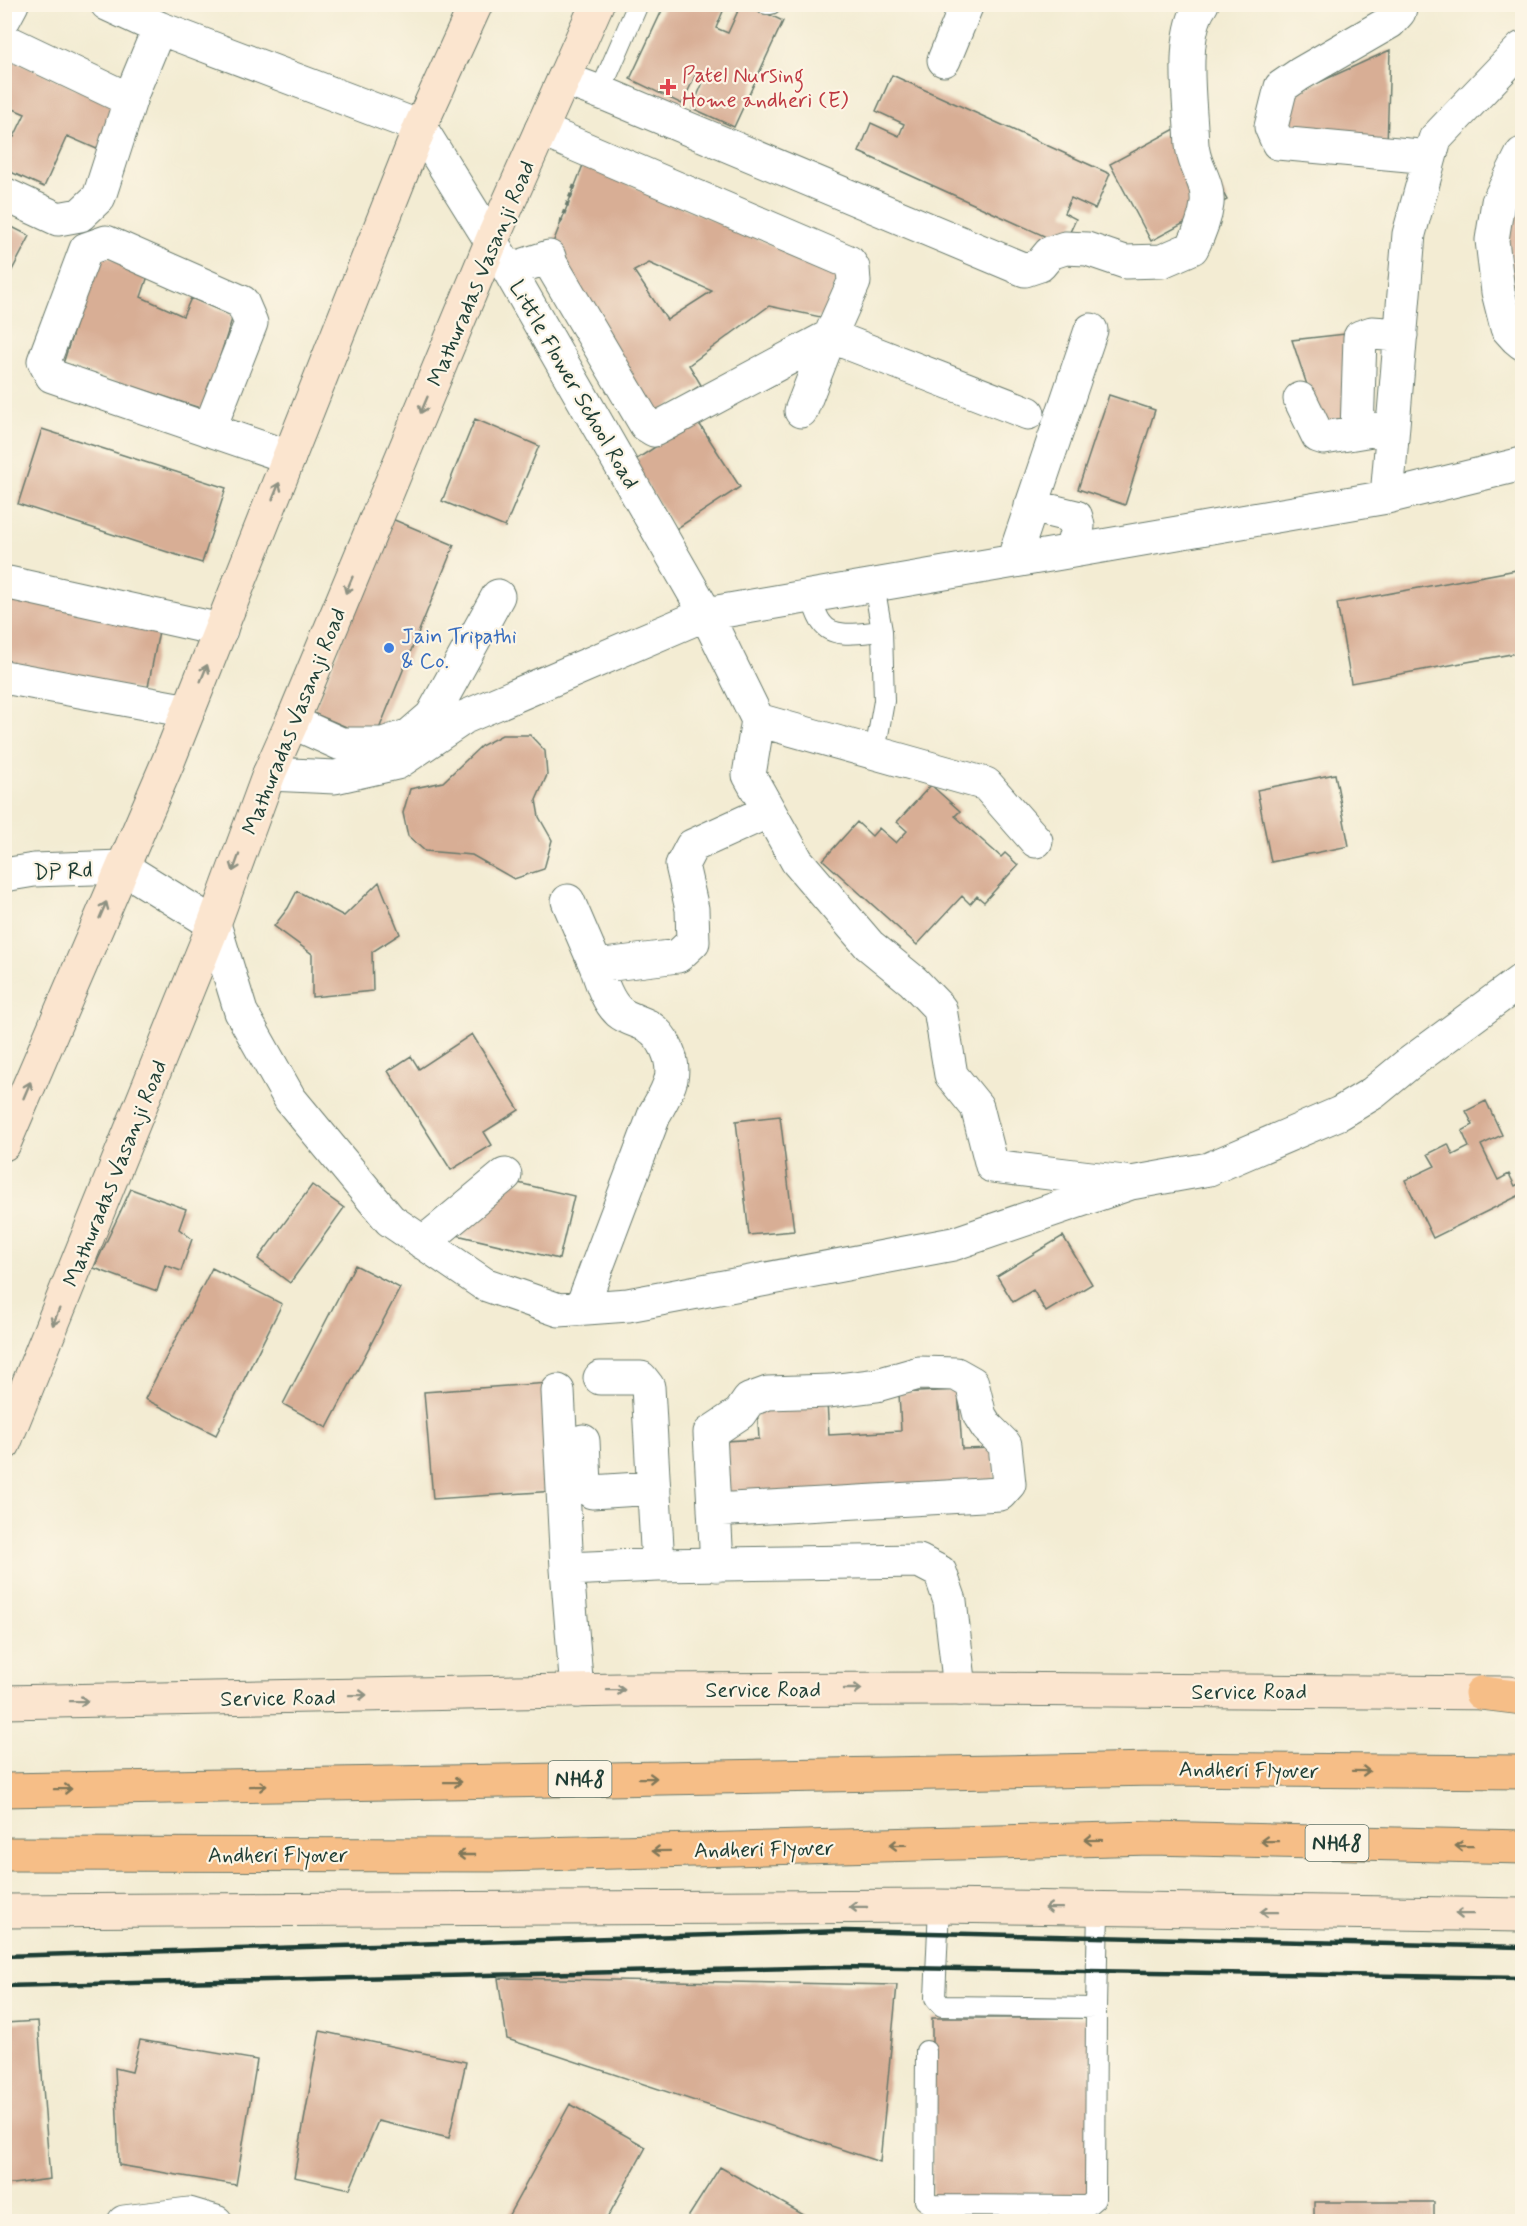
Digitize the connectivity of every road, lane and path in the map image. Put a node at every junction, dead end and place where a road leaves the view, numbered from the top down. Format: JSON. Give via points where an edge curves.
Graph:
{"nodes":[{"id":1,"x":12,"y":4,"type":"edge"},
{"id":2,"x":107,"y":4,"type":"edge"},
{"id":3,"x":476,"y":4,"type":"edge"},
{"id":4,"x":597,"y":4,"type":"edge"},
{"id":5,"x":638,"y":4,"type":"edge"},
{"id":6,"x":766,"y":4,"type":"edge"},
{"id":7,"x":771,"y":4,"type":"edge"},
{"id":8,"x":968,"y":4,"type":"edge"},
{"id":9,"x":1401,"y":4,"type":"edge"},
{"id":10,"x":1192,"y":7,"type":"edge"},
{"id":11,"x":4,"y":19,"type":"edge"},
{"id":12,"x":159,"y":28,"type":"junction"},
{"id":13,"x":4,"y":40,"type":"edge"},
{"id":14,"x":1522,"y":48,"type":"edge"},
{"id":15,"x":944,"y":60,"type":"dead end"},
{"id":16,"x":564,"y":79,"type":"junction"},
{"id":17,"x":600,"y":92,"type":"junction"},
{"id":18,"x":130,"y":100,"type":"junction"},
{"id":19,"x":420,"y":126,"type":"junction"},
{"id":20,"x":541,"y":130,"type":"junction"},
{"id":21,"x":589,"y":150,"type":"junction"},
{"id":22,"x":1522,"y":154,"type":"edge"},
{"id":23,"x":1430,"y":157,"type":"junction"},
{"id":24,"x":4,"y":194,"type":"edge"},
{"id":25,"x":492,"y":240,"type":"junction"},
{"id":26,"x":549,"y":257,"type":"junction"},
{"id":27,"x":509,"y":270,"type":"junction"},
{"id":28,"x":1091,"y":330,"type":"dead end"},
{"id":29,"x":1401,"y":334,"type":"junction"},
{"id":30,"x":830,"y":336,"type":"junction"},
{"id":31,"x":1522,"y":343,"type":"edge"},
{"id":32,"x":1300,"y":399,"type":"dead end"},
{"id":33,"x":801,"y":411,"type":"dead end"},
{"id":34,"x":1028,"y":413,"type":"dead end"},
{"id":35,"x":1393,"y":426,"type":"junction"},
{"id":36,"x":209,"y":430,"type":"junction"},
{"id":37,"x":1358,"y":432,"type":"junction"},
{"id":38,"x":289,"y":457,"type":"junction"},
{"id":39,"x":1522,"y":464,"type":"edge"},
{"id":40,"x":1387,"y":497,"type":"junction"},
{"id":41,"x":1031,"y":506,"type":"junction"},
{"id":42,"x":1071,"y":551,"type":"junction"},
{"id":43,"x":1013,"y":561,"type":"junction"},
{"id":44,"x":4,"y":585,"type":"edge"},
{"id":45,"x":874,"y":585,"type":"junction"},
{"id":46,"x":498,"y":596,"type":"dead end"},
{"id":47,"x":811,"y":596,"type":"junction"},
{"id":48,"x":706,"y":614,"type":"junction"},
{"id":49,"x":221,"y":630,"type":"junction"},
{"id":50,"x":882,"y":631,"type":"junction"},
{"id":51,"x":4,"y":677,"type":"edge"},
{"id":52,"x":188,"y":711,"type":"junction"},
{"id":53,"x":759,"y":720,"type":"junction"},
{"id":54,"x":292,"y":722,"type":"junction"},
{"id":55,"x":875,"y":752,"type":"junction"},
{"id":56,"x":268,"y":774,"type":"junction"},
{"id":57,"x":769,"y":811,"type":"junction"},
{"id":58,"x":1036,"y":841,"type":"dead end"},
{"id":59,"x":122,"y":867,"type":"junction"},
{"id":60,"x":4,"y":875,"type":"edge"},
{"id":61,"x":568,"y":901,"type":"dead end"},
{"id":62,"x":214,"y":924,"type":"junction"},
{"id":63,"x":596,"y":966,"type":"junction"},
{"id":64,"x":1522,"y":980,"type":"edge"},
{"id":65,"x":4,"y":1144,"type":"edge"},
{"id":66,"x":505,"y":1175,"type":"dead end"},
{"id":67,"x":1131,"y":1183,"type":"junction"},
{"id":68,"x":423,"y":1242,"type":"junction"},
{"id":69,"x":581,"y":1309,"type":"junction"},
{"id":70,"x":580,"y":1386,"type":"junction"},
{"id":71,"x":4,"y":1444,"type":"edge"},
{"id":72,"x":654,"y":1488,"type":"junction"},
{"id":73,"x":714,"y":1510,"type":"junction"},
{"id":74,"x":658,"y":1565,"type":"junction"},
{"id":75,"x":717,"y":1565,"type":"junction"},
{"id":76,"x":567,"y":1569,"type":"junction"},
{"id":77,"x":960,"y":1689,"type":"junction"},
{"id":78,"x":577,"y":1691,"type":"junction"},
{"id":79,"x":1522,"y":1692,"type":"edge"},
{"id":80,"x":1482,"y":1693,"type":"junction"},
{"id":81,"x":1522,"y":1698,"type":"edge"},
{"id":82,"x":4,"y":1702,"type":"edge"},
{"id":83,"x":1522,"y":1772,"type":"edge"},
{"id":84,"x":4,"y":1790,"type":"edge"},
{"id":85,"x":1522,"y":1847,"type":"edge"},
{"id":86,"x":4,"y":1854,"type":"edge"},
{"id":87,"x":939,"y":1906,"type":"junction"},
{"id":88,"x":1098,"y":1909,"type":"junction"},
{"id":89,"x":4,"y":1911,"type":"edge"},
{"id":90,"x":1522,"y":1915,"type":"edge"},
{"id":91,"x":1096,"y":2008,"type":"junction"},
{"id":92,"x":926,"y":2051,"type":"dead end"},
{"id":93,"x":124,"y":2222,"type":"edge"},
{"id":94,"x":216,"y":2222,"type":"edge"}],
"edges":[{"from":1,"to":11,"type":"street"},
{"from":2,"to":12,"type":"street"},
{"from":3,"to":19,"type":"street"},
{"from":4,"to":16,"type":"street","name":"Mathuradas Vasanji Road"},
{"from":5,"to":17,"type":"lane"},
{"from":6,"to":7,"type":"lane"},
{"from":8,"to":15,"type":"street"},
{"from":9,"to":23,"type":"street","via":[[1390,22],[1281,87],[1271,127],[1278,143]]},
{"from":10,"to":17,"type":"street","via":[[1187,84],[1193,152],[1206,184],[1207,204],[1192,248],[1162,261],[1125,262],[1087,249],[1065,248],[1025,270]]},
{"from":12,"to":18,"type":"street"},
{"from":12,"to":19,"type":"street"},
{"from":13,"to":18,"type":"street"},
{"from":14,"to":23,"type":"street","via":[[1435,139]]},
{"from":16,"to":17,"type":"street"},
{"from":16,"to":20,"type":"street","name":"Mathuradas Vasanji Road"},
{"from":18,"to":24,"type":"street","via":[[99,197],[80,215],[58,219]]},
{"from":19,"to":25,"type":"street","name":"Little Flower School Road"},
{"from":19,"to":38,"type":"street"},
{"from":20,"to":21,"type":"street"},
{"from":20,"to":25,"type":"street","name":"Mathuradas Vasanji Road"},
{"from":21,"to":26,"type":"path"},
{"from":21,"to":30,"type":"street","via":[[849,262],[854,282]]},
{"from":22,"to":31,"type":"street","via":[[1498,202],[1492,240],[1498,292],[1508,328]]},
{"from":23,"to":29,"type":"street","via":[[1409,234]]},
{"from":25,"to":27,"type":"street","name":"Little Flower School Road"},
{"from":25,"to":54,"type":"street","name":"Mathuradas Vasanji Road","one_way":true},
{"from":26,"to":27,"type":"street"},
{"from":26,"to":30,"type":"street","via":[[650,429],[660,428]]},
{"from":27,"to":48,"type":"street","name":"Little Flower School Road"},
{"from":28,"to":41,"type":"street"},
{"from":29,"to":35,"type":"street"},
{"from":29,"to":37,"type":"street","via":[[1372,333],[1360,337]]},
{"from":30,"to":33,"type":"street"},
{"from":30,"to":34,"type":"street"},
{"from":32,"to":37,"type":"street","via":[[1318,436]]},
{"from":35,"to":37,"type":"street"},
{"from":35,"to":40,"type":"street"},
{"from":36,"to":36,"type":"street","via":[[52,376],[44,361],[86,249],[106,242],[242,302],[251,323]]},
{"from":36,"to":38,"type":"street"},
{"from":49,"to":38,"type":"street","one_way":true},
{"from":39,"to":40,"type":"street"},
{"from":40,"to":42,"type":"street"},
{"from":41,"to":42,"type":"street","via":[[1076,517],[1078,526]]},
{"from":41,"to":43,"type":"street"},
{"from":42,"to":43,"type":"street"},
{"from":43,"to":45,"type":"street"},
{"from":44,"to":49,"type":"street"},
{"from":45,"to":47,"type":"street"},
{"from":45,"to":50,"type":"lane"},
{"from":46,"to":54,"type":"street","via":[[432,716],[410,735],[383,744],[341,744]]},
{"from":47,"to":48,"type":"street"},
{"from":47,"to":50,"type":"lane","via":[[822,625],[832,632]]},
{"from":48,"to":53,"type":"street","name":"Little Flower School Road"},
{"from":48,"to":56,"type":"street","via":[[465,717],[397,763],[335,777]]},
{"from":52,"to":49,"type":"street","one_way":true},
{"from":50,"to":55,"type":"lane","via":[[884,701]]},
{"from":51,"to":52,"type":"street"},
{"from":52,"to":59,"type":"street"},
{"from":53,"to":55,"type":"street"},
{"from":53,"to":57,"type":"street","via":[[750,775]]},
{"from":54,"to":56,"type":"street","name":"Mathuradas Vasanji Road"},
{"from":55,"to":58,"type":"street","via":[[986,784]]},
{"from":56,"to":62,"type":"street","name":"Mathuradas Vasanji Road","one_way":true},
{"from":57,"to":63,"type":"street","via":[[692,846],[682,865],[692,909],[693,942],[678,956]]},
{"from":57,"to":67,"type":"street","via":[[797,861],[862,936],[940,1009],[951,1075],[977,1107],[992,1166]]},
{"from":59,"to":60,"type":"street","name":"DP Rd"},
{"from":59,"to":62,"type":"street"},
{"from":65,"to":59,"type":"street","one_way":true},
{"from":61,"to":63,"type":"street"},
{"from":62,"to":68,"type":"street","via":[[241,1012],[291,1099],[390,1220]]},
{"from":62,"to":71,"type":"street","name":"Mathuradas Vasanji Road","one_way":true},
{"from":63,"to":69,"type":"street","via":[[603,988],[618,1011],[648,1026],[663,1039],[671,1077]]},
{"from":64,"to":67,"type":"street","via":[[1373,1093],[1340,1113],[1209,1169]]},
{"from":66,"to":68,"type":"street"},
{"from":67,"to":69,"type":"street","via":[[953,1244],[628,1305]]},
{"from":68,"to":69,"type":"street","via":[[484,1284],[559,1310]]},
{"from":70,"to":72,"type":"street","via":[[585,1484],[592,1492]]},
{"from":70,"to":72,"type":"street","via":[[641,1378],[648,1387]]},
{"from":70,"to":76,"type":"street"},
{"from":72,"to":74,"type":"street"},
{"from":73,"to":73,"type":"street","via":[[710,1433],[740,1413],[749,1400],[768,1393],[830,1392],[919,1373],[956,1374],[972,1383],[980,1416],[1005,1445],[1009,1484],[1000,1494]]},
{"from":73,"to":75,"type":"street"},
{"from":74,"to":75,"type":"street"},
{"from":74,"to":76,"type":"street"},
{"from":75,"to":77,"type":"street","via":[[919,1561],[940,1572],[950,1601]]},
{"from":76,"to":78,"type":"street"},
{"from":78,"to":77,"type":"street","name":"Service Road","one_way":true},
{"from":77,"to":80,"type":"street","name":"Service Road"},
{"from":82,"to":78,"type":"street","name":"Service Road","one_way":true},
{"from":79,"to":80,"type":"street","name":"Service Road"},
{"from":80,"to":81,"type":"highway"},
{"from":84,"to":83,"type":"highway","name":"Andheri Flyover","number":"NH48","one_way":true,"via":[[1156,1768]]},
{"from":85,"to":86,"type":"highway","name":"Andheri Flyover","number":"NH48","one_way":true,"via":[[1151,1838],[498,1855]]},
{"from":88,"to":87,"type":"street","one_way":true},
{"from":87,"to":89,"type":"street","one_way":true},
{"from":87,"to":91,"type":"lane","via":[[935,1998],[942,2006]]},
{"from":90,"to":88,"type":"street","one_way":true},
{"from":88,"to":91,"type":"lane"},
{"from":91,"to":92,"type":"lane","via":[[1095,2199],[1087,2206],[932,2205],[925,2200]]},
{"from":93,"to":94,"type":"street","via":[[189,2214]]}]}
